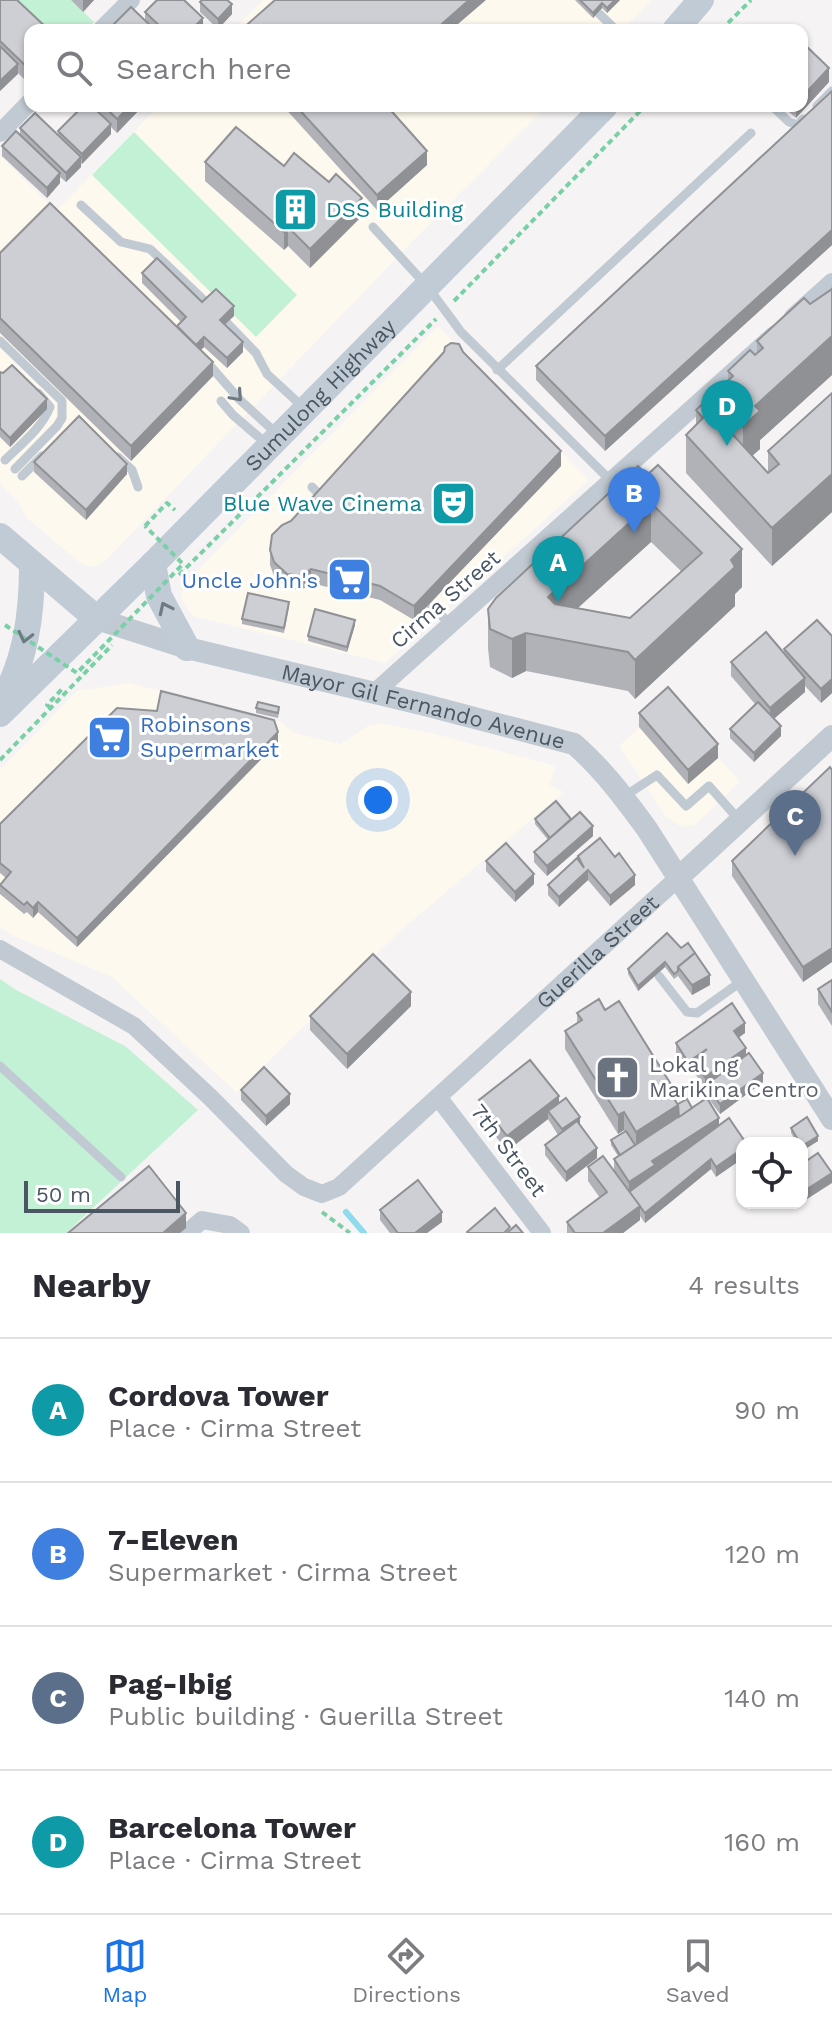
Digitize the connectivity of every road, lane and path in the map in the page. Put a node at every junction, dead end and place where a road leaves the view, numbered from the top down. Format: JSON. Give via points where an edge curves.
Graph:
{"nodes":[{"id":1,"x":131,"y":0,"type":"edge"},
{"id":2,"x":585,"y":0,"type":"edge"},
{"id":3,"x":701,"y":0,"type":"edge"},
{"id":4,"x":751,"y":0,"type":"edge"},
{"id":5,"x":107,"y":24,"type":"edge"},
{"id":6,"x":610,"y":24,"type":"edge"},
{"id":7,"x":680,"y":24,"type":"edge"},
{"id":8,"x":727,"y":24,"type":"edge"},
{"id":9,"x":832,"y":91,"type":"edge"},
{"id":10,"x":24,"y":108,"type":"edge"},
{"id":11,"x":599,"y":112,"type":"edge"},
{"id":12,"x":639,"y":112,"type":"edge"},
{"id":13,"x":778,"y":112,"type":"edge"},
{"id":14,"x":0,"y":133,"type":"edge"},
{"id":15,"x":751,"y":133,"type":"dead end"},
{"id":16,"x":81,"y":205,"type":"dead end"},
{"id":17,"x":373,"y":227,"type":"dead end"},
{"id":18,"x":162,"y":260,"type":"junction"},
{"id":19,"x":152,"y":270,"type":"edge"},
{"id":20,"x":832,"y":282,"type":"edge"},
{"id":21,"x":427,"y":286,"type":"junction"},
{"id":22,"x":209,"y":305,"type":"edge"},
{"id":23,"x":444,"y":311,"type":"junction"},
{"id":24,"x":227,"y":323,"type":"edge"},
{"id":25,"x":0,"y":341,"type":"edge"},
{"id":26,"x":198,"y":353,"type":"edge"},
{"id":27,"x":13,"y":370,"type":"edge"},
{"id":28,"x":497,"y":370,"type":"junction"},
{"id":29,"x":221,"y":401,"type":"dead end"},
{"id":30,"x":306,"y":410,"type":"junction"},
{"id":31,"x":70,"y":428,"type":"edge"},
{"id":32,"x":274,"y":441,"type":"junction"},
{"id":33,"x":110,"y":448,"type":"edge"},
{"id":34,"x":5,"y":460,"type":"dead end"},
{"id":35,"x":612,"y":482,"type":"junction"},
{"id":36,"x":138,"y":487,"type":"dead end"},
{"id":37,"x":312,"y":487,"type":"dead end"},
{"id":38,"x":324,"y":499,"type":"edge"},
{"id":39,"x":167,"y":503,"type":"dead end"},
{"id":40,"x":0,"y":536,"type":"edge"},
{"id":41,"x":218,"y":537,"type":"dead end"},
{"id":42,"x":153,"y":564,"type":"junction"},
{"id":43,"x":32,"y":565,"type":"junction"},
{"id":44,"x":430,"y":604,"type":"edge"},
{"id":45,"x":97,"y":619,"type":"junction"},
{"id":46,"x":5,"y":625,"type":"dead end"},
{"id":47,"x":452,"y":626,"type":"junction"},
{"id":48,"x":187,"y":648,"type":"junction"},
{"id":49,"x":77,"y":673,"type":"junction"},
{"id":50,"x":374,"y":693,"type":"junction"},
{"id":51,"x":0,"y":704,"type":"edge"},
{"id":52,"x":0,"y":714,"type":"edge"},
{"id":53,"x":832,"y":736,"type":"edge"},
{"id":54,"x":0,"y":760,"type":"edge"},
{"id":55,"x":623,"y":797,"type":"junction"},
{"id":56,"x":740,"y":821,"type":"junction"},
{"id":57,"x":678,"y":878,"type":"junction"},
{"id":58,"x":0,"y":949,"type":"edge"},
{"id":59,"x":659,"y":976,"type":"edge"},
{"id":60,"x":744,"y":979,"type":"junction"},
{"id":61,"x":0,"y":1066,"type":"edge"},
{"id":62,"x":438,"y":1097,"type":"junction"},
{"id":63,"x":832,"y":1119,"type":"edge"},
{"id":64,"x":121,"y":1177,"type":"dead end"},
{"id":65,"x":333,"y":1219,"type":"dead end"},
{"id":66,"x":187,"y":1233,"type":"edge"},
{"id":67,"x":241,"y":1233,"type":"edge"},
{"id":68,"x":350,"y":1233,"type":"edge"},
{"id":69,"x":542,"y":1233,"type":"edge"}],
"edges":[{"from":1,"to":5,"type":"street"},
{"from":2,"to":6,"type":"lane"},
{"from":3,"to":7,"type":"main road"},
{"from":4,"to":8,"type":"path"},
{"from":9,"to":13,"type":"lane","via":[[798,125]]},
{"from":10,"to":14,"type":"street"},
{"from":11,"to":21,"type":"main road","name":"Sumulong Highway"},
{"from":12,"to":23,"type":"path"},
{"from":15,"to":28,"type":"lane"},
{"from":16,"to":18,"type":"lane","via":[[121,242],[150,249]]},
{"from":17,"to":21,"type":"lane"},
{"from":18,"to":19,"type":"lane"},
{"from":18,"to":22,"type":"lane"},
{"from":20,"to":35,"type":"street","name":"Cirma Street"},
{"from":21,"to":23,"type":"lane"},
{"from":21,"to":30,"type":"main road","name":"Sumulong Highway"},
{"from":23,"to":28,"type":"lane"},
{"from":23,"to":41,"type":"path"},
{"from":24,"to":30,"type":"lane","via":[[256,353],[267,374]]},
{"from":25,"to":31,"type":"lane","via":[[62,401],[62,418],[19,473]]},
{"from":26,"to":32,"type":"lane","one_way":true},
{"from":27,"to":34,"type":"lane","via":[[50,407]]},
{"from":28,"to":35,"type":"lane"},
{"from":29,"to":32,"type":"lane"},
{"from":30,"to":32,"type":"main road","name":"Sumulong Highway"},
{"from":32,"to":42,"type":"main road","name":"Sumulong Highway"},
{"from":33,"to":36,"type":"lane","via":[[132,470]]},
{"from":35,"to":47,"type":"street","name":"Cirma Street"},
{"from":37,"to":38,"type":"lane"},
{"from":39,"to":49,"type":"path","bridge":true,"via":[[145,526],[183,564]]},
{"from":40,"to":43,"type":"main road","name":"Mayor Gil Fernando Avenue"},
{"from":42,"to":45,"type":"main road","name":"Sumulong Highway"},
{"from":48,"to":42,"type":"main road","one_way":true,"via":[[159,596]]},
{"from":43,"to":45,"type":"main road","name":"Mayor Gil Fernando Avenue"},
{"from":43,"to":51,"type":"main road","one_way":true,"via":[[25,641]]},
{"from":44,"to":47,"type":"lane"},
{"from":45,"to":48,"type":"street","name":"Mayor Gil Fernando Avenue"},
{"from":45,"to":52,"type":"main road","name":"Sumulong Highway"},
{"from":46,"to":49,"type":"path","bridge":true},
{"from":47,"to":50,"type":"street","name":"Cirma Street"},
{"from":48,"to":50,"type":"street","name":"Mayor Gil Fernando Avenue"},
{"from":49,"to":54,"type":"path"},
{"from":50,"to":55,"type":"street","name":"Mayor Gil Fernando Avenue","via":[[574,744]]},
{"from":53,"to":56,"type":"street","name":"Guerilla Street"},
{"from":55,"to":56,"type":"lane","via":[[657,775],[686,806],[709,786]]},
{"from":55,"to":57,"type":"street","name":"Mayor Gil Fernando Avenue"},
{"from":56,"to":57,"type":"street","name":"Guerilla Street"},
{"from":57,"to":60,"type":"street","name":"Mayor Gil Fernando Avenue"},
{"from":57,"to":62,"type":"street","name":"Guerilla Street"},
{"from":58,"to":62,"type":"street","name":"Guerilla Street","via":[[134,1026],[286,1174],[322,1194],[339,1187]]},
{"from":59,"to":60,"type":"lane","via":[[691,1014]]},
{"from":60,"to":63,"type":"street","name":"Mayor Gil Fernando Avenue"},
{"from":61,"to":64,"type":"lane"},
{"from":62,"to":69,"type":"street","name":"7th Street"},
{"from":65,"to":68,"type":"path"},
{"from":66,"to":67,"type":"street","via":[[202,1220],[230,1225]]}]}
